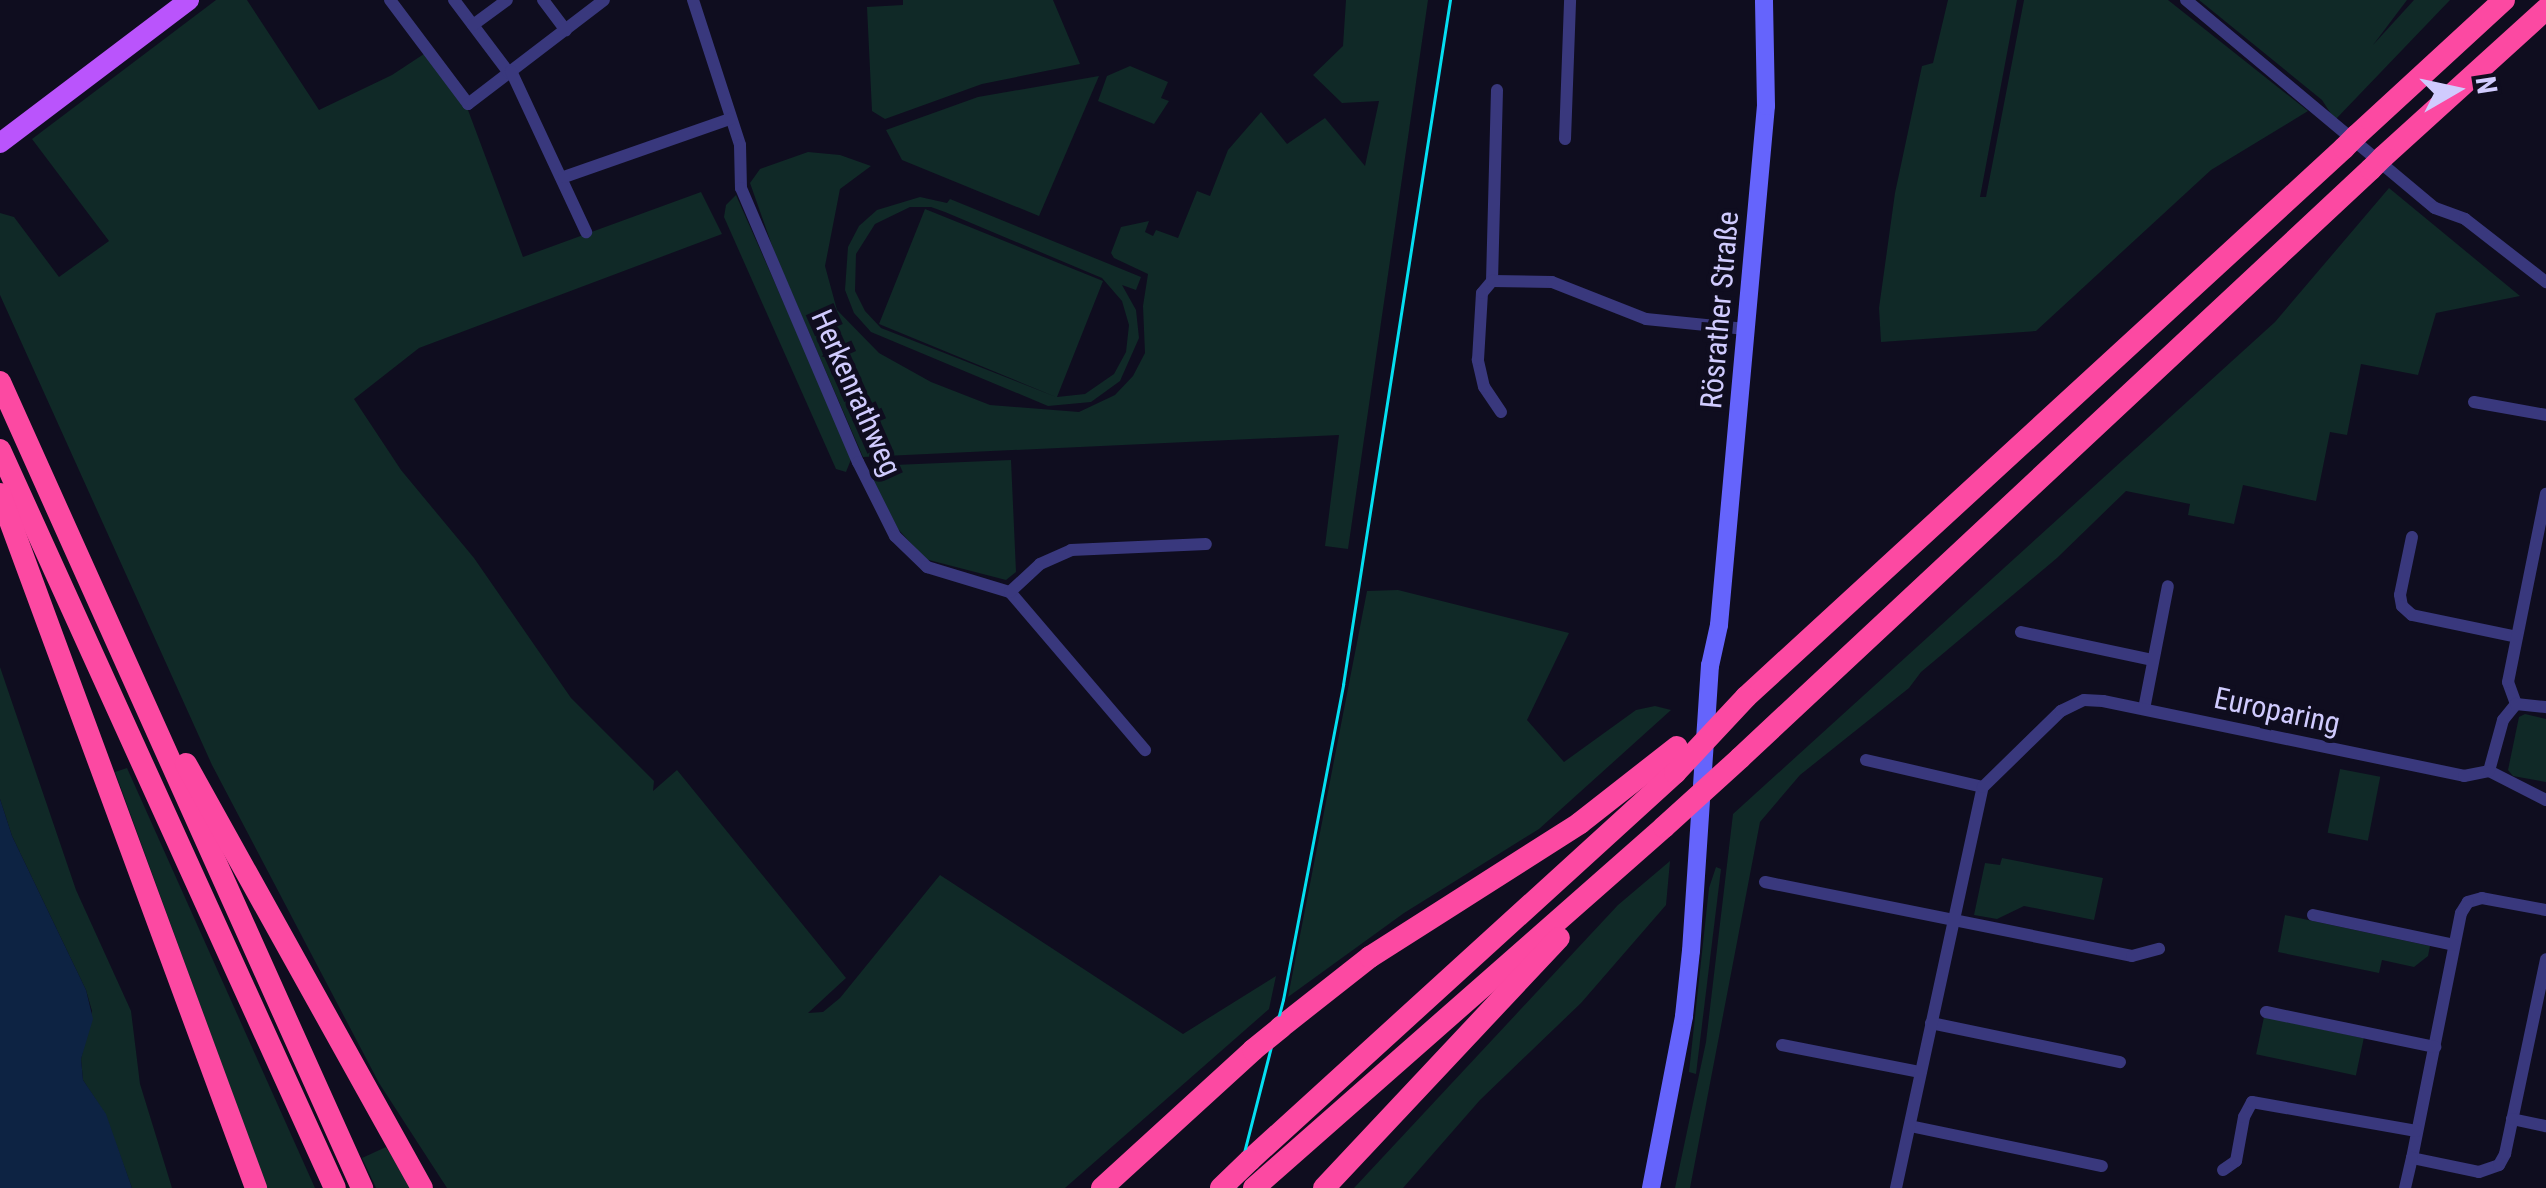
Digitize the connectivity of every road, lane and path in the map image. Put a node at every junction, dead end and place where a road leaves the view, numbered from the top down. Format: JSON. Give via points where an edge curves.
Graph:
{"nodes":[{"id":1,"x":189,"y":0,"type":"edge"},
{"id":2,"x":390,"y":0,"type":"edge"},
{"id":3,"x":454,"y":0,"type":"edge"},
{"id":4,"x":506,"y":0,"type":"edge"},
{"id":5,"x":543,"y":0,"type":"edge"},
{"id":6,"x":604,"y":0,"type":"edge"},
{"id":7,"x":694,"y":0,"type":"edge"},
{"id":8,"x":1570,"y":0,"type":"edge"},
{"id":9,"x":1764,"y":0,"type":"edge"},
{"id":10,"x":2186,"y":0,"type":"edge"},
{"id":11,"x":2504,"y":0,"type":"edge"},
{"id":12,"x":2546,"y":10,"type":"edge"},
{"id":13,"x":473,"y":25,"type":"junction"},
{"id":14,"x":566,"y":30,"type":"junction"},
{"id":15,"x":510,"y":72,"type":"junction"},
{"id":16,"x":1497,"y":90,"type":"dead end"},
{"id":17,"x":730,"y":119,"type":"junction"},
{"id":18,"x":1565,"y":139,"type":"dead end"},
{"id":19,"x":0,"y":143,"type":"edge"},
{"id":20,"x":564,"y":177,"type":"junction"},
{"id":21,"x":586,"y":232,"type":"dead end"},
{"id":22,"x":1492,"y":282,"type":"junction"},
{"id":23,"x":2546,"y":282,"type":"edge"},
{"id":24,"x":1746,"y":328,"type":"junction"},
{"id":25,"x":0,"y":382,"type":"edge"},
{"id":26,"x":2474,"y":402,"type":"dead end"},
{"id":27,"x":1501,"y":412,"type":"dead end"},
{"id":28,"x":2546,"y":416,"type":"edge"},
{"id":29,"x":0,"y":450,"type":"edge"},
{"id":30,"x":0,"y":494,"type":"edge"},
{"id":31,"x":2546,"y":494,"type":"edge"},
{"id":32,"x":68,"y":534,"type":"junction"},
{"id":33,"x":2412,"y":537,"type":"dead end"},
{"id":34,"x":1206,"y":544,"type":"dead end"},
{"id":35,"x":2168,"y":586,"type":"dead end"},
{"id":36,"x":1010,"y":592,"type":"junction"},
{"id":37,"x":2021,"y":632,"type":"dead end"},
{"id":38,"x":2517,"y":637,"type":"junction"},
{"id":39,"x":2153,"y":660,"type":"junction"},
{"id":40,"x":1746,"y":697,"type":"junction"},
{"id":41,"x":2516,"y":704,"type":"junction"},
{"id":42,"x":2546,"y":706,"type":"edge"},
{"id":43,"x":2144,"y":709,"type":"junction"},
{"id":44,"x":1145,"y":750,"type":"dead end"},
{"id":45,"x":1866,"y":760,"type":"dead end"},
{"id":46,"x":2489,"y":771,"type":"junction"},
{"id":47,"x":1982,"y":787,"type":"junction"},
{"id":48,"x":2546,"y":800,"type":"edge"},
{"id":49,"x":1647,"y":844,"type":"junction"},
{"id":50,"x":1766,"y":882,"type":"dead end"},
{"id":51,"x":2546,"y":910,"type":"edge"},
{"id":52,"x":2313,"y":915,"type":"dead end"},
{"id":53,"x":1953,"y":918,"type":"junction"},
{"id":54,"x":2454,"y":945,"type":"junction"},
{"id":55,"x":2159,"y":948,"type":"dead end"},
{"id":56,"x":2546,"y":959,"type":"edge"},
{"id":57,"x":2266,"y":1012,"type":"dead end"},
{"id":58,"x":1932,"y":1023,"type":"junction"},
{"id":59,"x":1782,"y":1045,"type":"dead end"},
{"id":60,"x":2435,"y":1047,"type":"junction"},
{"id":61,"x":2120,"y":1062,"type":"dead end"},
{"id":62,"x":1920,"y":1072,"type":"junction"},
{"id":63,"x":2512,"y":1119,"type":"junction"},
{"id":64,"x":1910,"y":1126,"type":"junction"},
{"id":65,"x":2546,"y":1126,"type":"edge"},
{"id":66,"x":2416,"y":1131,"type":"junction"},
{"id":67,"x":2412,"y":1158,"type":"junction"},
{"id":68,"x":2102,"y":1166,"type":"dead end"},
{"id":69,"x":2223,"y":1170,"type":"dead end"},
{"id":70,"x":256,"y":1188,"type":"edge"},
{"id":71,"x":335,"y":1188,"type":"edge"},
{"id":72,"x":362,"y":1188,"type":"edge"},
{"id":73,"x":422,"y":1188,"type":"edge"},
{"id":74,"x":1102,"y":1188,"type":"edge"},
{"id":75,"x":1222,"y":1188,"type":"edge"},
{"id":76,"x":1254,"y":1188,"type":"edge"},
{"id":77,"x":1324,"y":1188,"type":"edge"},
{"id":78,"x":1651,"y":1188,"type":"edge"},
{"id":79,"x":1896,"y":1188,"type":"edge"},
{"id":80,"x":2406,"y":1188,"type":"edge"}],
"edges":[{"from":1,"to":19,"type":"main road"},
{"from":2,"to":15,"type":"street","via":[[468,104]]},
{"from":3,"to":13,"type":"street"},
{"from":4,"to":13,"type":"street"},
{"from":5,"to":14,"type":"street"},
{"from":6,"to":14,"type":"street"},
{"from":7,"to":17,"type":"street","name":"Herkenrathweg"},
{"from":8,"to":18,"type":"street"},
{"from":9,"to":24,"type":"main road","name":"Rösrather Straße","via":[[1766,106]]},
{"from":10,"to":23,"type":"street","via":[[2436,208],[2465,219]]},
{"from":11,"to":40,"type":"highway"},
{"from":12,"to":49,"type":"highway","bridge":true},
{"from":13,"to":15,"type":"street"},
{"from":14,"to":15,"type":"street"},
{"from":15,"to":20,"type":"street"},
{"from":16,"to":22,"type":"street"},
{"from":17,"to":20,"type":"street"},
{"from":17,"to":36,"type":"street","name":"Herkenrathweg","via":[[740,145],[742,188],[770,262],[896,536],[928,567]]},
{"from":20,"to":21,"type":"street"},
{"from":22,"to":24,"type":"street","via":[[1552,282],[1646,319]]},
{"from":22,"to":27,"type":"street","via":[[1482,293],[1478,360],[1484,388]]},
{"from":24,"to":78,"type":"main road","name":"Rösrather Straße","via":[[1710,666],[1684,1016]]},
{"from":25,"to":32,"type":"highway"},
{"from":26,"to":28,"type":"street"},
{"from":29,"to":71,"type":"highway"},
{"from":30,"to":70,"type":"highway"},
{"from":31,"to":38,"type":"street"},
{"from":32,"to":72,"type":"highway"},
{"from":32,"to":73,"type":"highway","via":[[285,948]]},
{"from":33,"to":38,"type":"street","via":[[2402,606],[2412,614]]},
{"from":34,"to":36,"type":"street","via":[[1071,550],[1040,564]]},
{"from":35,"to":39,"type":"street"},
{"from":36,"to":44,"type":"street"},
{"from":37,"to":39,"type":"street"},
{"from":38,"to":41,"type":"street","via":[[2508,682]]},
{"from":39,"to":43,"type":"street"},
{"from":40,"to":74,"type":"highway","bridge":true,"via":[[1580,823],[1397,939],[1281,1026]]},
{"from":40,"to":75,"type":"highway","bridge":true,"via":[[1675,772]]},
{"from":41,"to":42,"type":"street"},
{"from":41,"to":46,"type":"street","via":[[2503,720]]},
{"from":43,"to":46,"type":"street","name":"Europaring","via":[[2464,776]]},
{"from":43,"to":47,"type":"street","name":"Europaring","via":[[2103,701],[2069,706]]},
{"from":45,"to":47,"type":"street"},
{"from":46,"to":48,"type":"street"},
{"from":47,"to":53,"type":"street"},
{"from":49,"to":76,"type":"highway"},
{"from":49,"to":77,"type":"highway"},
{"from":50,"to":53,"type":"street"},
{"from":51,"to":54,"type":"street","via":[[2482,898],[2468,902]]},
{"from":52,"to":54,"type":"street"},
{"from":53,"to":55,"type":"street","via":[[2132,956]]},
{"from":53,"to":58,"type":"street"},
{"from":54,"to":60,"type":"street"},
{"from":56,"to":63,"type":"street"},
{"from":57,"to":60,"type":"street"},
{"from":58,"to":61,"type":"street"},
{"from":58,"to":62,"type":"street"},
{"from":59,"to":62,"type":"street"},
{"from":60,"to":66,"type":"street"},
{"from":62,"to":64,"type":"street"},
{"from":63,"to":65,"type":"street"},
{"from":63,"to":67,"type":"street","via":[[2505,1154],[2490,1171]]},
{"from":64,"to":68,"type":"street"},
{"from":64,"to":79,"type":"street"},
{"from":66,"to":67,"type":"street"},
{"from":66,"to":69,"type":"street","via":[[2252,1102],[2236,1160]]},
{"from":67,"to":80,"type":"street"}]}
